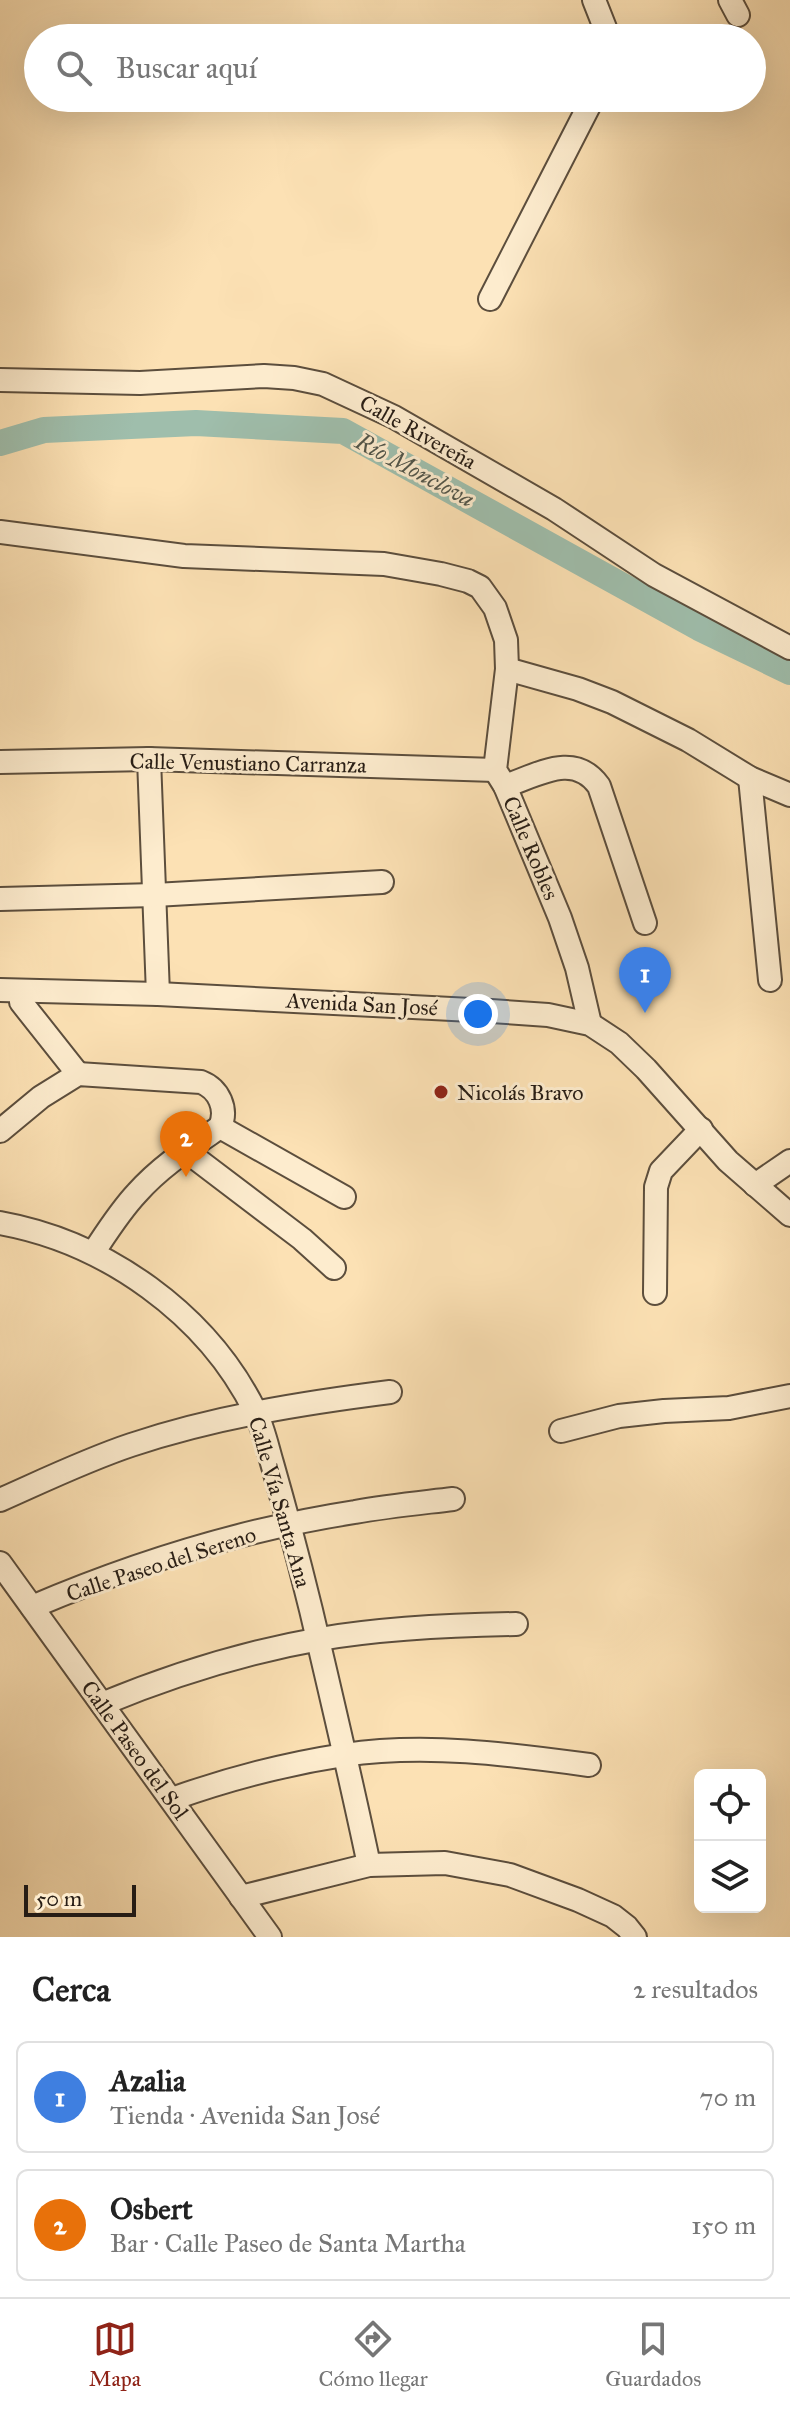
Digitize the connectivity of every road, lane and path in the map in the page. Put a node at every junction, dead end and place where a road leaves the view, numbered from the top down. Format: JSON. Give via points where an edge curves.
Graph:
{"nodes":[{"id":1,"x":594,"y":0,"type":"edge"},
{"id":2,"x":603,"y":24,"type":"edge"},
{"id":3,"x":586,"y":112,"type":"edge"},
{"id":4,"x":490,"y":299,"type":"dead end"},
{"id":5,"x":0,"y":380,"type":"edge"},
{"id":6,"x":0,"y":532,"type":"edge"},
{"id":7,"x":790,"y":648,"type":"edge"},
{"id":8,"x":507,"y":669,"type":"junction"},
{"id":9,"x":149,"y":759,"type":"junction"},
{"id":10,"x":0,"y":762,"type":"edge"},
{"id":11,"x":500,"y":778,"type":"junction"},
{"id":12,"x":750,"y":778,"type":"junction"},
{"id":13,"x":790,"y":795,"type":"edge"},
{"id":14,"x":382,"y":882,"type":"dead end"},
{"id":15,"x":155,"y":895,"type":"junction"},
{"id":16,"x":0,"y":899,"type":"edge"},
{"id":17,"x":645,"y":923,"type":"dead end"},
{"id":18,"x":770,"y":980,"type":"dead end"},
{"id":19,"x":0,"y":990,"type":"edge"},
{"id":20,"x":158,"y":994,"type":"junction"},
{"id":21,"x":21,"y":1002,"type":"dead end"},
{"id":22,"x":590,"y":1024,"type":"junction"},
{"id":23,"x":78,"y":1074,"type":"junction"},
{"id":24,"x":220,"y":1127,"type":"junction"},
{"id":25,"x":701,"y":1129,"type":"junction"},
{"id":26,"x":0,"y":1131,"type":"edge"},
{"id":27,"x":186,"y":1151,"type":"junction"},
{"id":28,"x":790,"y":1161,"type":"edge"},
{"id":29,"x":755,"y":1185,"type":"junction"},
{"id":30,"x":344,"y":1197,"type":"dead end"},
{"id":31,"x":790,"y":1215,"type":"edge"},
{"id":32,"x":0,"y":1223,"type":"edge"},
{"id":33,"x":93,"y":1253,"type":"junction"},
{"id":34,"x":334,"y":1268,"type":"dead end"},
{"id":35,"x":655,"y":1293,"type":"dead end"},
{"id":36,"x":390,"y":1392,"type":"dead end"},
{"id":37,"x":790,"y":1396,"type":"edge"},
{"id":38,"x":256,"y":1413,"type":"junction"},
{"id":39,"x":561,"y":1431,"type":"dead end"},
{"id":40,"x":453,"y":1499,"type":"dead end"},
{"id":41,"x":0,"y":1500,"type":"edge"},
{"id":42,"x":290,"y":1524,"type":"junction"},
{"id":43,"x":0,"y":1563,"type":"edge"},
{"id":44,"x":32,"y":1607,"type":"junction"},
{"id":45,"x":516,"y":1624,"type":"dead end"},
{"id":46,"x":318,"y":1639,"type":"junction"},
{"id":47,"x":102,"y":1704,"type":"junction"},
{"id":48,"x":346,"y":1755,"type":"junction"},
{"id":49,"x":589,"y":1765,"type":"dead end"},
{"id":50,"x":172,"y":1799,"type":"junction"},
{"id":51,"x":369,"y":1865,"type":"junction"},
{"id":52,"x":241,"y":1897,"type":"junction"},
{"id":53,"x":270,"y":1937,"type":"edge"},
{"id":54,"x":635,"y":1937,"type":"edge"}],
"edges":[{"from":1,"to":2,"type":"street"},
{"from":3,"to":4,"type":"street"},
{"from":5,"to":7,"type":"street","name":"Calle Rivereña","via":[[140,383],[264,376],[323,384],[408,425],[554,509],[654,575]]},
{"from":6,"to":8,"type":"street","name":"Calle Robles","via":[[184,556],[384,564],[468,581],[480,587],[495,608],[506,640]]},
{"from":8,"to":11,"type":"street","name":"Calle Robles"},
{"from":8,"to":12,"type":"street","via":[[622,707]]},
{"from":9,"to":10,"type":"street","name":"Calle Venustiano Carranza"},
{"from":9,"to":11,"type":"street","name":"Calle Venustiano Carranza"},
{"from":9,"to":15,"type":"street"},
{"from":11,"to":17,"type":"street","via":[[564,766],[593,777]]},
{"from":11,"to":22,"type":"street","name":"Calle Robles","via":[[560,918]]},
{"from":12,"to":13,"type":"street"},
{"from":12,"to":18,"type":"street"},
{"from":14,"to":15,"type":"street"},
{"from":15,"to":16,"type":"street"},
{"from":15,"to":20,"type":"street"},
{"from":19,"to":20,"type":"street","name":"Avenida San José"},
{"from":20,"to":22,"type":"street","name":"Avenida San José","via":[[548,1015]]},
{"from":21,"to":23,"type":"street"},
{"from":22,"to":25,"type":"street","name":"Avenida San José","via":[[619,1043]]},
{"from":23,"to":24,"type":"street","via":[[201,1082],[218,1096]]},
{"from":23,"to":26,"type":"street"},
{"from":24,"to":27,"type":"street"},
{"from":24,"to":30,"type":"street"},
{"from":25,"to":29,"type":"street","name":"Avenida San José"},
{"from":25,"to":35,"type":"street","via":[[661,1171],[656,1187]]},
{"from":27,"to":33,"type":"street","via":[[138,1191]]},
{"from":27,"to":34,"type":"street"},
{"from":28,"to":29,"type":"street"},
{"from":29,"to":31,"type":"street","name":"Avenida San José"},
{"from":32,"to":33,"type":"street","name":"Calle Vía Santa Ana"},
{"from":33,"to":38,"type":"street","name":"Calle Vía Santa Ana","via":[[132,1275],[196,1329]]},
{"from":36,"to":38,"type":"street"},
{"from":37,"to":39,"type":"street","via":[[729,1408],[619,1416]]},
{"from":38,"to":41,"type":"street","via":[[131,1445]]},
{"from":38,"to":42,"type":"street","name":"Calle Vía Santa Ana"},
{"from":40,"to":42,"type":"street","name":"Calle Paseo del Sereno"},
{"from":42,"to":44,"type":"street","name":"Calle Paseo del Sereno","via":[[178,1554]]},
{"from":42,"to":46,"type":"street","name":"Calle Vía Santa Ana"},
{"from":43,"to":44,"type":"street","name":"Calle Paseo del Sol"},
{"from":44,"to":47,"type":"street","name":"Calle Paseo del Sol"},
{"from":45,"to":46,"type":"street"},
{"from":46,"to":47,"type":"street","via":[[211,1665]]},
{"from":46,"to":48,"type":"street","name":"Calle Vía Santa Ana"},
{"from":47,"to":50,"type":"street","name":"Calle Paseo del Sol"},
{"from":48,"to":49,"type":"street","via":[[452,1751]]},
{"from":48,"to":50,"type":"street","via":[[280,1767]]},
{"from":48,"to":51,"type":"street","name":"Calle Vía Santa Ana"},
{"from":50,"to":52,"type":"street","name":"Calle Paseo del Sol"},
{"from":51,"to":52,"type":"street"},
{"from":51,"to":54,"type":"street","via":[[445,1863],[510,1875],[599,1909]]},
{"from":52,"to":53,"type":"street","name":"Calle Paseo del Sol"}]}
